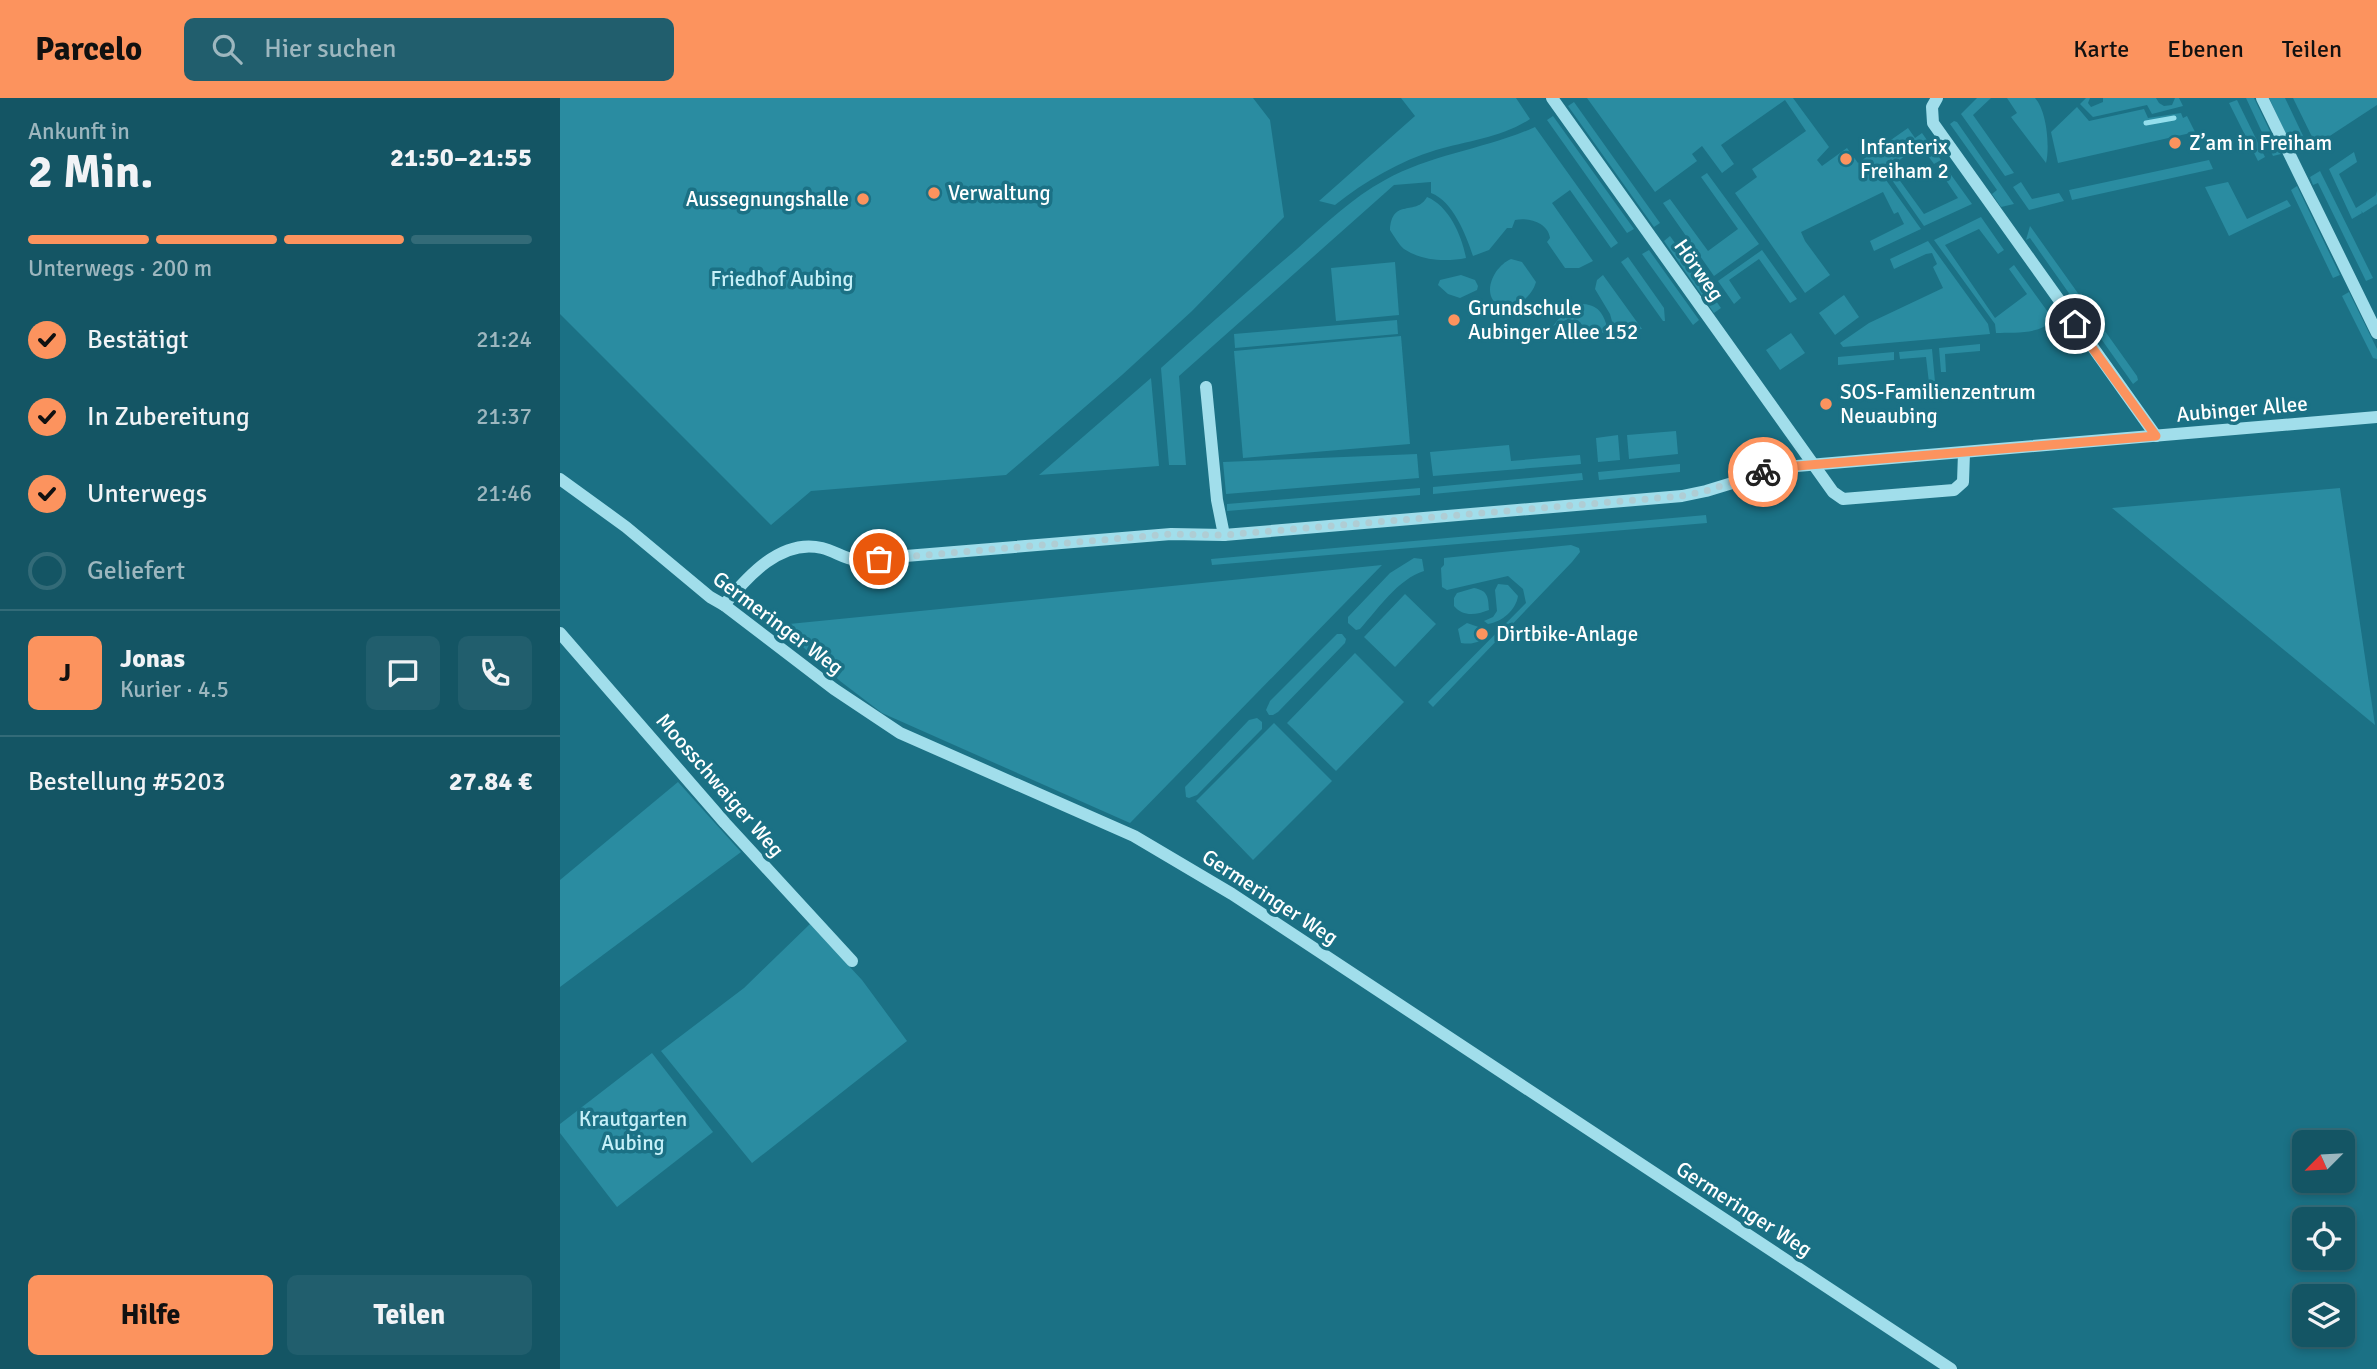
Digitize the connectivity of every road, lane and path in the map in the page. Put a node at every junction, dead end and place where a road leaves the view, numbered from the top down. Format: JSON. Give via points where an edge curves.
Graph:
{"nodes":[{"id":1,"x":1552,"y":98,"type":"edge"},
{"id":2,"x":2262,"y":98,"type":"edge"},
{"id":3,"x":1934,"y":102,"type":"edge"},
{"id":4,"x":2377,"y":333,"type":"edge"},
{"id":5,"x":1206,"y":387,"type":"dead end"},
{"id":6,"x":2377,"y":417,"type":"edge"},
{"id":7,"x":2156,"y":436,"type":"junction"},
{"id":8,"x":1964,"y":453,"type":"junction"},
{"id":9,"x":1814,"y":464,"type":"junction"},
{"id":10,"x":560,"y":479,"type":"edge"},
{"id":11,"x":1224,"y":535,"type":"junction"},
{"id":12,"x":724,"y":605,"type":"junction"},
{"id":13,"x":560,"y":633,"type":"edge"},
{"id":14,"x":852,"y":961,"type":"dead end"},
{"id":15,"x":1951,"y":1369,"type":"edge"}],
"edges":[{"from":1,"to":9,"type":"street","name":"Hörweg"},
{"from":2,"to":4,"type":"street"},
{"from":3,"to":7,"type":"street","via":[[1933,123]]},
{"from":5,"to":11,"type":"street"},
{"from":6,"to":7,"type":"street","name":"Aubinger Allee"},
{"from":7,"to":8,"type":"street","name":"Aubinger Allee"},
{"from":8,"to":9,"type":"street","name":"Aubinger Allee"},
{"from":8,"to":9,"type":"street","name":"Hörweg","via":[[1963,482],[1954,490],[1843,499]]},
{"from":9,"to":11,"type":"street","name":"Aubinger Allee","via":[[1771,469],[1682,496]]},
{"from":10,"to":12,"type":"street","name":"Germeringer Weg"},
{"from":11,"to":12,"type":"street","name":"Aubinger Allee","via":[[1171,534],[857,561],[820,547],[793,549],[769,559]]},
{"from":12,"to":15,"type":"street","name":"Germeringer Weg","via":[[900,733],[1134,836],[1231,894]]},
{"from":13,"to":14,"type":"street","name":"Moosschwaiger Weg"}]}
